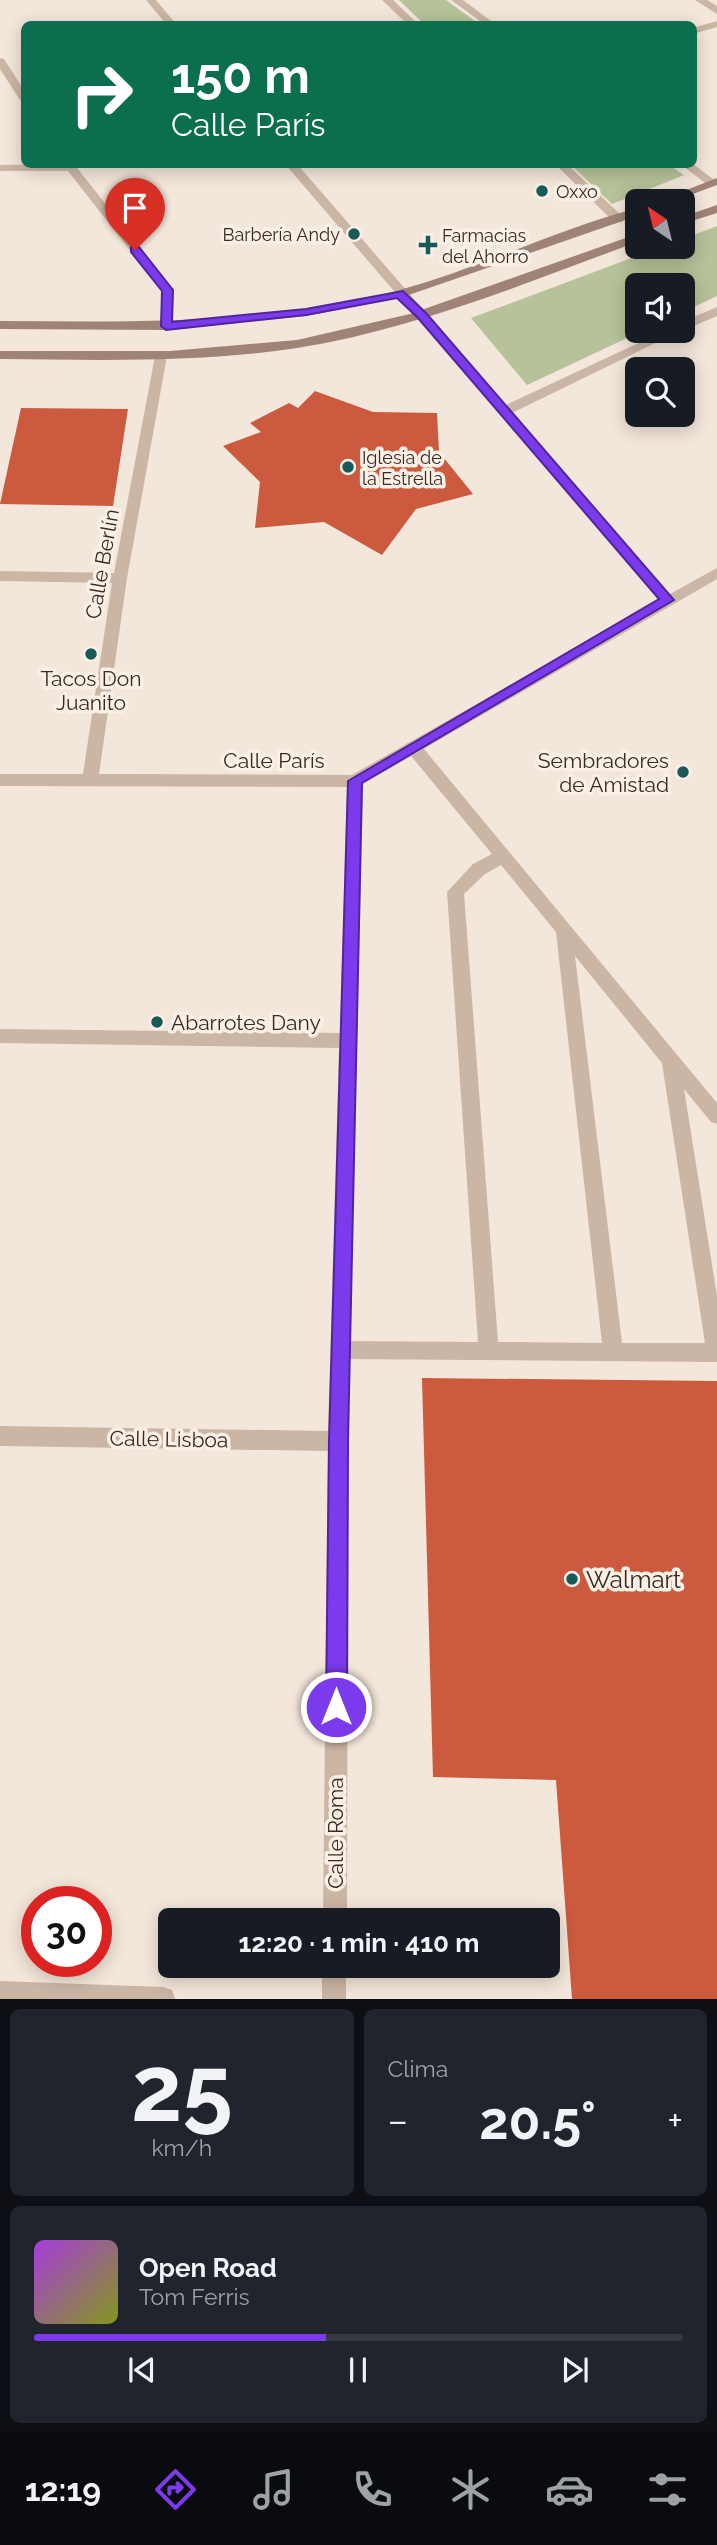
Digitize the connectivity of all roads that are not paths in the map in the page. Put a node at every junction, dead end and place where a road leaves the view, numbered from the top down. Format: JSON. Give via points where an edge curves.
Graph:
{"nodes":[{"id":1,"x":151,"y":0,"type":"edge"},
{"id":2,"x":387,"y":0,"type":"edge"},
{"id":3,"x":456,"y":0,"type":"edge"},
{"id":4,"x":700,"y":0,"type":"edge"},
{"id":5,"x":717,"y":11,"type":"edge"},
{"id":6,"x":169,"y":21,"type":"edge"},
{"id":7,"x":410,"y":21,"type":"edge"},
{"id":8,"x":486,"y":21,"type":"edge"},
{"id":9,"x":717,"y":24,"type":"edge"},
{"id":10,"x":697,"y":31,"type":"edge"},
{"id":11,"x":0,"y":61,"type":"edge"},
{"id":12,"x":21,"y":93,"type":"edge"},
{"id":13,"x":21,"y":167,"type":"edge"},
{"id":14,"x":0,"y":168,"type":"edge"},
{"id":15,"x":71,"y":168,"type":"edge"},
{"id":16,"x":293,"y":168,"type":"edge"},
{"id":17,"x":564,"y":168,"type":"edge"},
{"id":18,"x":691,"y":168,"type":"edge"},
{"id":19,"x":714,"y":182,"type":"edge"},
{"id":20,"x":695,"y":189,"type":"edge"},
{"id":21,"x":717,"y":209,"type":"edge"},
{"id":22,"x":625,"y":216,"type":"edge"},
{"id":23,"x":695,"y":217,"type":"edge"},
{"id":24,"x":618,"y":219,"type":"junction"},
{"id":25,"x":625,"y":242,"type":"edge"},
{"id":26,"x":399,"y":294,"type":"junction"},
{"id":27,"x":717,"y":310,"type":"edge"},
{"id":28,"x":422,"y":315,"type":"junction"},
{"id":29,"x":695,"y":321,"type":"edge"},
{"id":30,"x":0,"y":325,"type":"edge"},
{"id":31,"x":166,"y":326,"type":"junction"},
{"id":32,"x":649,"y":343,"type":"edge"},
{"id":33,"x":0,"y":355,"type":"edge"},
{"id":34,"x":161,"y":356,"type":"junction"},
{"id":35,"x":503,"y":412,"type":"junction"},
{"id":36,"x":717,"y":573,"type":"edge"},
{"id":37,"x":0,"y":576,"type":"edge"},
{"id":38,"x":120,"y":578,"type":"junction"},
{"id":39,"x":667,"y":600,"type":"junction"},
{"id":40,"x":413,"y":747,"type":"junction"},
{"id":41,"x":0,"y":780,"type":"edge"},
{"id":42,"x":90,"y":780,"type":"junction"},
{"id":43,"x":355,"y":781,"type":"junction"},
{"id":44,"x":503,"y":856,"type":"junction"},
{"id":45,"x":564,"y":931,"type":"junction"},
{"id":46,"x":0,"y":1036,"type":"edge"},
{"id":47,"x":348,"y":1041,"type":"junction"},
{"id":48,"x":671,"y":1060,"type":"junction"},
{"id":49,"x":717,"y":1116,"type":"edge"},
{"id":50,"x":341,"y":1350,"type":"junction"},
{"id":51,"x":489,"y":1351,"type":"junction"},
{"id":52,"x":613,"y":1352,"type":"junction"},
{"id":53,"x":717,"y":1353,"type":"edge"},
{"id":54,"x":0,"y":1436,"type":"edge"},
{"id":55,"x":338,"y":1441,"type":"junction"},
{"id":56,"x":335,"y":1908,"type":"edge"},
{"id":57,"x":334,"y":1978,"type":"edge"},
{"id":58,"x":0,"y":1993,"type":"edge"},
{"id":59,"x":163,"y":1999,"type":"edge"},
{"id":60,"x":334,"y":1999,"type":"edge"}],
"edges":[{"from":1,"to":6,"type":"street"},
{"from":2,"to":7,"type":"street"},
{"from":3,"to":8,"type":"street"},
{"from":4,"to":5,"type":"street"},
{"from":9,"to":10,"type":"street"},
{"from":11,"to":12,"type":"street"},
{"from":13,"to":14,"type":"street"},
{"from":15,"to":31,"type":"street","via":[[168,290]]},
{"from":16,"to":26,"type":"street"},
{"from":17,"to":24,"type":"street"},
{"from":18,"to":19,"type":"street"},
{"from":19,"to":20,"type":"main road"},
{"from":21,"to":23,"type":"main road"},
{"from":22,"to":24,"type":"main road"},
{"from":24,"to":26,"type":"main road"},
{"from":25,"to":28,"type":"main road"},
{"from":26,"to":28,"type":"street"},
{"from":26,"to":31,"type":"main road","via":[[306,312]]},
{"from":27,"to":29,"type":"street"},
{"from":28,"to":34,"type":"main road","via":[[337,337]]},
{"from":28,"to":35,"type":"street"},
{"from":30,"to":31,"type":"main road"},
{"from":32,"to":35,"type":"street"},
{"from":33,"to":34,"type":"main road"},
{"from":34,"to":38,"type":"street","name":"Calle Berlín"},
{"from":35,"to":39,"type":"street"},
{"from":36,"to":39,"type":"street"},
{"from":37,"to":38,"type":"street"},
{"from":38,"to":42,"type":"street","name":"Calle Berlín"},
{"from":39,"to":40,"type":"street"},
{"from":40,"to":43,"type":"street"},
{"from":40,"to":44,"type":"street"},
{"from":41,"to":42,"type":"street","name":"Calle París"},
{"from":42,"to":43,"type":"street","name":"Calle París"},
{"from":43,"to":47,"type":"street","name":"Calle Roma"},
{"from":44,"to":45,"type":"street"},
{"from":44,"to":51,"type":"street","via":[[479,869],[455,892]]},
{"from":45,"to":48,"type":"street"},
{"from":45,"to":52,"type":"street"},
{"from":46,"to":47,"type":"street"},
{"from":47,"to":50,"type":"street","name":"Calle Roma"},
{"from":48,"to":49,"type":"street"},
{"from":48,"to":53,"type":"street"},
{"from":50,"to":51,"type":"street"},
{"from":50,"to":55,"type":"street","name":"Calle Roma"},
{"from":51,"to":52,"type":"street"},
{"from":52,"to":53,"type":"street"},
{"from":54,"to":55,"type":"street","name":"Calle Lisboa"},
{"from":55,"to":56,"type":"street","name":"Calle Roma"},
{"from":57,"to":60,"type":"street"},
{"from":58,"to":59,"type":"street"}]}
